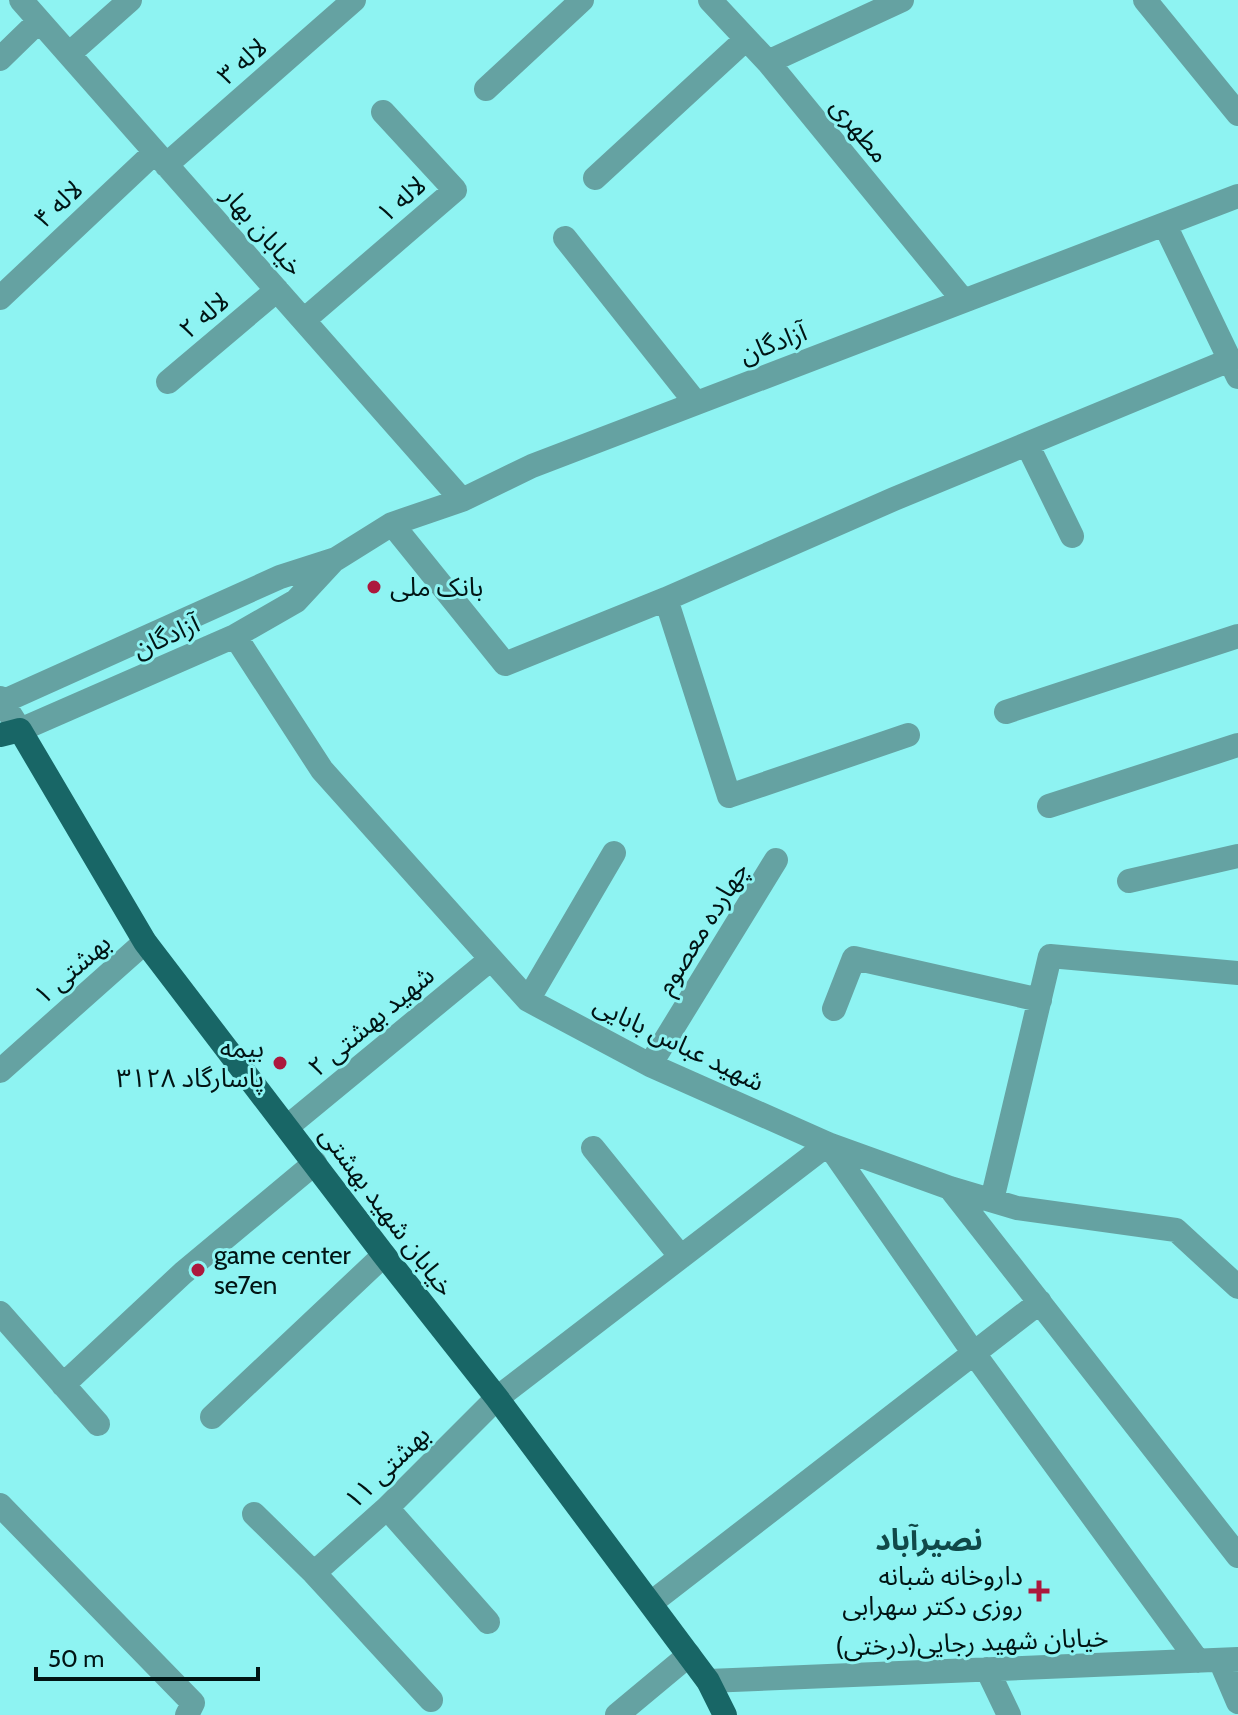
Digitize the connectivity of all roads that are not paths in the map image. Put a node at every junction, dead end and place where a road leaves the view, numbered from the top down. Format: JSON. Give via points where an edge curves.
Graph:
{"nodes":[{"id":1,"x":21,"y":0,"type":"edge"},
{"id":2,"x":130,"y":0,"type":"edge"},
{"id":3,"x":354,"y":0,"type":"edge"},
{"id":4,"x":582,"y":0,"type":"edge"},
{"id":5,"x":710,"y":0,"type":"edge"},
{"id":6,"x":902,"y":0,"type":"edge"},
{"id":7,"x":1145,"y":0,"type":"edge"},
{"id":8,"x":39,"y":21,"type":"junction"},
{"id":9,"x":745,"y":40,"type":"junction"},
{"id":10,"x":69,"y":54,"type":"junction"},
{"id":11,"x":0,"y":59,"type":"edge"},
{"id":12,"x":768,"y":62,"type":"junction"},
{"id":13,"x":486,"y":89,"type":"dead end"},
{"id":14,"x":383,"y":112,"type":"dead end"},
{"id":15,"x":1238,"y":114,"type":"edge"},
{"id":16,"x":161,"y":158,"type":"junction"},
{"id":17,"x":595,"y":178,"type":"dead end"},
{"id":18,"x":1238,"y":196,"type":"edge"},
{"id":19,"x":1165,"y":225,"type":"junction"},
{"id":20,"x":565,"y":238,"type":"dead end"},
{"id":21,"x":277,"y":290,"type":"junction"},
{"id":22,"x":0,"y":298,"type":"edge"},
{"id":23,"x":963,"y":300,"type":"junction"},
{"id":24,"x":304,"y":320,"type":"junction"},
{"id":25,"x":1234,"y":368,"type":"edge"},
{"id":26,"x":168,"y":382,"type":"dead end"},
{"id":27,"x":696,"y":403,"type":"junction"},
{"id":28,"x":1027,"y":444,"type":"junction"},
{"id":29,"x":462,"y":500,"type":"junction"},
{"id":30,"x":392,"y":524,"type":"junction"},
{"id":31,"x":1072,"y":536,"type":"dead end"},
{"id":32,"x":336,"y":559,"type":"junction"},
{"id":33,"x":666,"y":599,"type":"junction"},
{"id":34,"x":235,"y":636,"type":"junction"},
{"id":35,"x":1238,"y":636,"type":"edge"},
{"id":36,"x":1,"y":701,"type":"edge"},
{"id":37,"x":1006,"y":712,"type":"dead end"},
{"id":38,"x":10,"y":733,"type":"edge"},
{"id":39,"x":908,"y":735,"type":"dead end"},
{"id":40,"x":1238,"y":745,"type":"edge"},
{"id":41,"x":1049,"y":806,"type":"dead end"},
{"id":42,"x":614,"y":853,"type":"dead end"},
{"id":43,"x":1238,"y":856,"type":"edge"},
{"id":44,"x":776,"y":860,"type":"dead end"},
{"id":45,"x":1129,"y":881,"type":"dead end"},
{"id":46,"x":145,"y":942,"type":"junction"},
{"id":47,"x":491,"y":959,"type":"junction"},
{"id":48,"x":1238,"y":973,"type":"edge"},
{"id":49,"x":528,"y":1000,"type":"junction"},
{"id":50,"x":1040,"y":1000,"type":"junction"},
{"id":51,"x":834,"y":1009,"type":"dead end"},
{"id":52,"x":650,"y":1065,"type":"junction"},
{"id":53,"x":0,"y":1071,"type":"edge"},
{"id":54,"x":287,"y":1127,"type":"junction"},
{"id":55,"x":828,"y":1144,"type":"junction"},
{"id":56,"x":593,"y":1148,"type":"dead end"},
{"id":57,"x":315,"y":1163,"type":"junction"},
{"id":58,"x":950,"y":1188,"type":"junction"},
{"id":59,"x":992,"y":1200,"type":"junction"},
{"id":60,"x":384,"y":1255,"type":"junction"},
{"id":61,"x":681,"y":1257,"type":"junction"},
{"id":62,"x":1238,"y":1287,"type":"edge"},
{"id":63,"x":1040,"y":1302,"type":"junction"},
{"id":64,"x":0,"y":1313,"type":"edge"},
{"id":65,"x":973,"y":1352,"type":"junction"},
{"id":66,"x":63,"y":1385,"type":"junction"},
{"id":67,"x":497,"y":1398,"type":"junction"},
{"id":68,"x":212,"y":1417,"type":"dead end"},
{"id":69,"x":98,"y":1424,"type":"dead end"},
{"id":70,"x":0,"y":1505,"type":"edge"},
{"id":71,"x":387,"y":1508,"type":"junction"},
{"id":72,"x":254,"y":1514,"type":"dead end"},
{"id":73,"x":1238,"y":1556,"type":"edge"},
{"id":74,"x":314,"y":1573,"type":"junction"},
{"id":75,"x":651,"y":1603,"type":"junction"},
{"id":76,"x":488,"y":1622,"type":"dead end"},
{"id":77,"x":689,"y":1655,"type":"junction"},
{"id":78,"x":1219,"y":1660,"type":"edge"},
{"id":79,"x":987,"y":1669,"type":"junction"},
{"id":80,"x":708,"y":1681,"type":"junction"},
{"id":81,"x":431,"y":1700,"type":"dead end"},
{"id":82,"x":1238,"y":1702,"type":"edge"},
{"id":83,"x":187,"y":1715,"type":"edge"},
{"id":84,"x":617,"y":1715,"type":"edge"},
{"id":85,"x":725,"y":1715,"type":"edge"},
{"id":86,"x":1009,"y":1715,"type":"edge"}],
"edges":[{"from":1,"to":8,"type":"street","name":"خیابان بهار"},
{"from":2,"to":10,"type":"street"},
{"from":3,"to":16,"type":"street","name":"لاله ۳"},
{"from":4,"to":13,"type":"street"},
{"from":5,"to":9,"type":"street","name":"مطهری"},
{"from":6,"to":12,"type":"street"},
{"from":7,"to":15,"type":"street"},
{"from":8,"to":10,"type":"street","name":"خیابان بهار"},
{"from":8,"to":11,"type":"street"},
{"from":9,"to":12,"type":"street","name":"مطهری"},
{"from":9,"to":17,"type":"street"},
{"from":10,"to":16,"type":"street","name":"خیابان بهار"},
{"from":12,"to":23,"type":"street","name":"مطهری"},
{"from":14,"to":24,"type":"street","name":"لاله ۱","via":[[455,190]]},
{"from":16,"to":21,"type":"street","name":"خیابان بهار"},
{"from":16,"to":22,"type":"street","name":"لاله ۴"},
{"from":18,"to":19,"type":"street","name":"آزادگان"},
{"from":19,"to":23,"type":"street","name":"آزادگان"},
{"from":19,"to":25,"type":"street"},
{"from":20,"to":27,"type":"street"},
{"from":21,"to":24,"type":"street","name":"خیابان بهار"},
{"from":21,"to":26,"type":"street","name":"لاله ۲"},
{"from":23,"to":27,"type":"street","name":"آزادگان"},
{"from":24,"to":29,"type":"street","name":"خیابان بهار"},
{"from":25,"to":28,"type":"street"},
{"from":27,"to":29,"type":"street","name":"آزادگان","via":[[532,466]]},
{"from":28,"to":31,"type":"street"},
{"from":28,"to":33,"type":"street"},
{"from":29,"to":30,"type":"street","name":"آزادگان"},
{"from":30,"to":32,"type":"street","name":"آزادگان"},
{"from":30,"to":33,"type":"street","via":[[505,664]]},
{"from":32,"to":34,"type":"street","name":"آزادگان","via":[[296,601]]},
{"from":32,"to":36,"type":"street","name":"آزادگان","via":[[280,577]]},
{"from":33,"to":39,"type":"street","via":[[729,796]]},
{"from":34,"to":38,"type":"street","name":"آزادگان"},
{"from":34,"to":47,"type":"street","name":"شهید عباس بابایی","via":[[322,770]]},
{"from":35,"to":37,"type":"street"},
{"from":36,"to":38,"type":"street"},
{"from":38,"to":46,"type":"main road","name":"خیابان شهید بهشتی"},
{"from":40,"to":41,"type":"street"},
{"from":42,"to":49,"type":"street"},
{"from":43,"to":45,"type":"street"},
{"from":44,"to":52,"type":"street","name":"چهارده معصوم"},
{"from":46,"to":53,"type":"street","name":"بهشتی ۱"},
{"from":46,"to":54,"type":"main road","name":"خیابان شهید بهشتی"},
{"from":47,"to":49,"type":"street","name":"شهید عباس بابایی"},
{"from":47,"to":54,"type":"street","name":"شهید بهشتی ۲"},
{"from":48,"to":50,"type":"street","via":[[1050,956]]},
{"from":49,"to":52,"type":"street","name":"شهید عباس بابایی"},
{"from":50,"to":51,"type":"street","via":[[854,958]]},
{"from":50,"to":59,"type":"street"},
{"from":52,"to":55,"type":"street","name":"شهید عباس بابایی"},
{"from":54,"to":57,"type":"main road","name":"خیابان شهید بهشتی"},
{"from":55,"to":58,"type":"street","name":"شهید عباس بابایی"},
{"from":55,"to":61,"type":"street","name":"بهشتی ۱۱"},
{"from":55,"to":65,"type":"street"},
{"from":56,"to":61,"type":"street"},
{"from":57,"to":60,"type":"main road","name":"خیابان شهید بهشتی"},
{"from":57,"to":66,"type":"street","via":[[183,1273]]},
{"from":58,"to":59,"type":"street","name":"شهید عباس بابایی"},
{"from":58,"to":63,"type":"street"},
{"from":59,"to":62,"type":"street","name":"شهید عباس بابایی","via":[[1176,1230]]},
{"from":60,"to":67,"type":"main road","name":"خیابان شهید بهشتی"},
{"from":60,"to":68,"type":"street"},
{"from":61,"to":67,"type":"street","name":"بهشتی ۱۱"},
{"from":63,"to":65,"type":"street"},
{"from":63,"to":73,"type":"street"},
{"from":64,"to":66,"type":"street"},
{"from":65,"to":75,"type":"street"},
{"from":65,"to":78,"type":"street"},
{"from":66,"to":69,"type":"street"},
{"from":67,"to":71,"type":"street","name":"بهشتی ۱۱"},
{"from":67,"to":75,"type":"main road","name":"خیابان شهید بهشتی"},
{"from":70,"to":83,"type":"street","via":[[193,1703]]},
{"from":71,"to":74,"type":"street","name":"بهشتی ۱۱"},
{"from":71,"to":76,"type":"street"},
{"from":72,"to":74,"type":"street"},
{"from":74,"to":81,"type":"street"},
{"from":75,"to":77,"type":"main road","name":"خیابان شهید بهشتی"},
{"from":77,"to":80,"type":"main road","name":"خیابان شهید بهشتی"},
{"from":77,"to":84,"type":"street"},
{"from":78,"to":79,"type":"street","name":"خیابان شهید رجایی(درختی)"},
{"from":78,"to":82,"type":"street"},
{"from":79,"to":80,"type":"street","name":"خیابان شهید رجایی(درختی)"},
{"from":79,"to":86,"type":"street"},
{"from":80,"to":85,"type":"main road","name":"خیابان شهید بهشتی"}]}
